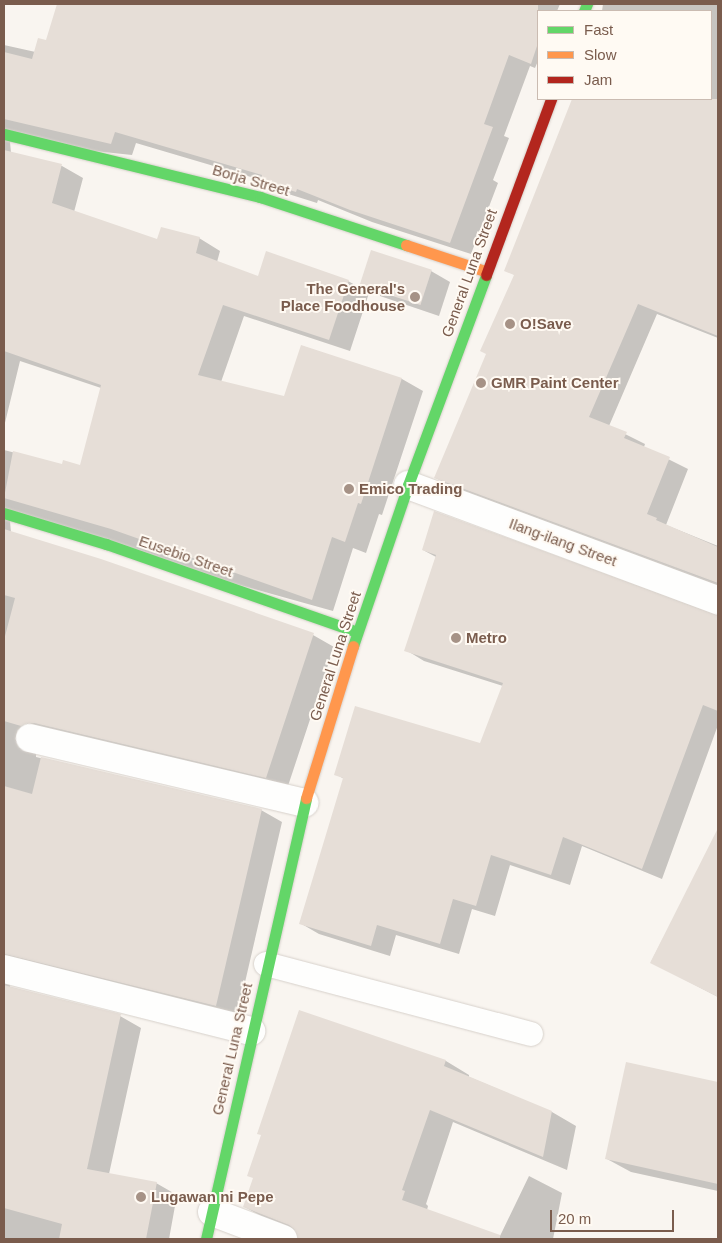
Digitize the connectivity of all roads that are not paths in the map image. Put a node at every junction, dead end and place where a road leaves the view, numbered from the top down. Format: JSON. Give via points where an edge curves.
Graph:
{"nodes":[{"id":1,"x":551,"y":100,"type":"edge"},
{"id":2,"x":4,"y":134,"type":"edge"},
{"id":3,"x":485,"y":271,"type":"junction"},
{"id":4,"x":408,"y":485,"type":"junction"},
{"id":5,"x":4,"y":513,"type":"edge"},
{"id":6,"x":718,"y":600,"type":"edge"},
{"id":7,"x":357,"y":632,"type":"junction"},
{"id":8,"x":30,"y":738,"type":"dead end"},
{"id":9,"x":304,"y":803,"type":"junction"},
{"id":10,"x":266,"y":964,"type":"junction"},
{"id":11,"x":4,"y":969,"type":"edge"},
{"id":12,"x":251,"y":1031,"type":"junction"},
{"id":13,"x":531,"y":1034,"type":"dead end"},
{"id":14,"x":212,"y":1212,"type":"junction"},
{"id":15,"x":206,"y":1239,"type":"edge"},
{"id":16,"x":283,"y":1239,"type":"edge"}],
"edges":[{"from":1,"to":3,"type":"main road","name":"General Luna Street"},
{"from":2,"to":3,"type":"main road","name":"Borja Street","via":[[260,197]]},
{"from":3,"to":4,"type":"main road","name":"General Luna Street"},
{"from":4,"to":6,"type":"street","name":"Ilang-ilang Street"},
{"from":4,"to":7,"type":"main road","name":"General Luna Street"},
{"from":5,"to":7,"type":"main road","name":"Eusebio Street","via":[[115,547]]},
{"from":7,"to":9,"type":"main road","name":"General Luna Street"},
{"from":8,"to":9,"type":"street"},
{"from":9,"to":10,"type":"main road","name":"General Luna Street"},
{"from":10,"to":12,"type":"main road","name":"General Luna Street"},
{"from":10,"to":13,"type":"lane"},
{"from":11,"to":12,"type":"street"},
{"from":12,"to":14,"type":"main road","name":"General Luna Street"},
{"from":14,"to":15,"type":"main road","name":"General Luna Street"},
{"from":14,"to":16,"type":"street"}]}
